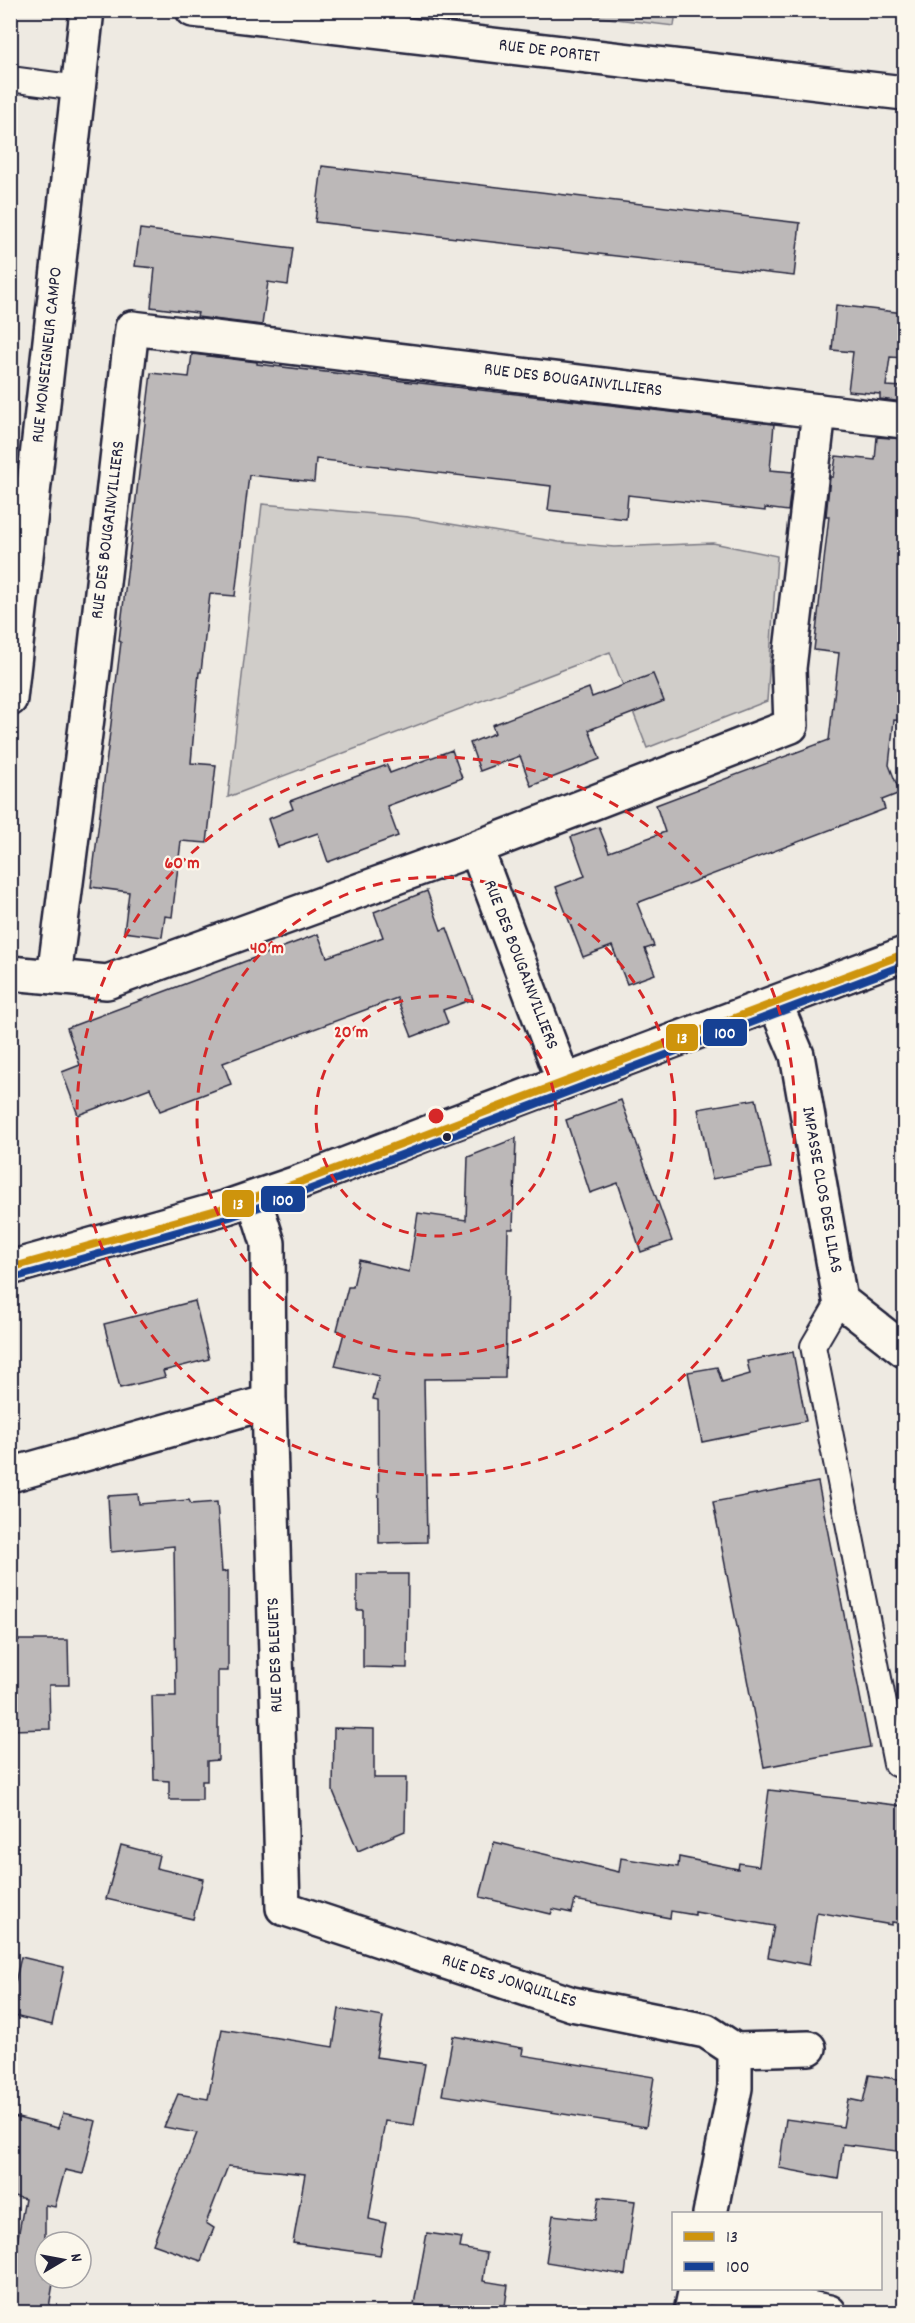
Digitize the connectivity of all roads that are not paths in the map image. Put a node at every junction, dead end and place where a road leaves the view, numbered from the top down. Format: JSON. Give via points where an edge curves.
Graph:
{"nodes":[{"id":1,"x":87,"y":10,"type":"edge"},
{"id":2,"x":193,"y":10,"type":"edge"},
{"id":3,"x":10,"y":79,"type":"edge"},
{"id":4,"x":78,"y":88,"type":"junction"},
{"id":5,"x":904,"y":93,"type":"edge"},
{"id":6,"x":819,"y":411,"type":"junction"},
{"id":7,"x":904,"y":421,"type":"edge"},
{"id":8,"x":10,"y":699,"type":"edge"},
{"id":9,"x":476,"y":848,"type":"junction"},
{"id":10,"x":904,"y":954,"type":"edge"},
{"id":11,"x":10,"y":973,"type":"edge"},
{"id":12,"x":54,"y":977,"type":"junction"},
{"id":13,"x":775,"y":1003,"type":"junction"},
{"id":14,"x":564,"y":1082,"type":"junction"},
{"id":15,"x":254,"y":1198,"type":"junction"},
{"id":16,"x":10,"y":1268,"type":"edge"},
{"id":17,"x":840,"y":1300,"type":"junction"},
{"id":18,"x":904,"y":1350,"type":"edge"},
{"id":19,"x":269,"y":1401,"type":"junction"},
{"id":20,"x":10,"y":1475,"type":"edge"},
{"id":21,"x":896,"y":1764,"type":"dead end"},
{"id":22,"x":283,"y":1908,"type":"joint"},
{"id":23,"x":809,"y":2048,"type":"dead end"},
{"id":24,"x":735,"y":2050,"type":"junction"},
{"id":25,"x":710,"y":2212,"type":"edge"},
{"id":26,"x":696,"y":2290,"type":"edge"},
{"id":27,"x":715,"y":2290,"type":"edge"},
{"id":28,"x":691,"y":2313,"type":"edge"},
{"id":29,"x":829,"y":2313,"type":"edge"}],
"edges":[{"from":1,"to":4,"type":"street","name":"RUE MONSEIGNEUR CAMPO"},
{"from":2,"to":5,"type":"street","name":"RUE DE PORTET"},
{"from":3,"to":4,"type":"lane"},
{"from":4,"to":8,"type":"street","name":"RUE MONSEIGNEUR CAMPO"},
{"from":6,"to":7,"type":"street","name":"RUE DES BOUGAINVILLIERS"},
{"from":6,"to":9,"type":"street","via":[[789,668],[791,726]]},
{"from":6,"to":12,"type":"street","name":"RUE DES BOUGAINVILLIERS","via":[[132,328]]},
{"from":9,"to":12,"type":"street","via":[[107,982]]},
{"from":9,"to":14,"type":"street","name":"RUE DES BOUGAINVILLIERS"},
{"from":10,"to":13,"type":"street"},
{"from":11,"to":12,"type":"street"},
{"from":13,"to":14,"type":"street"},
{"from":13,"to":17,"type":"street","name":"IMPASSE CLOS DES LILAS","via":[[797,1055]]},
{"from":14,"to":15,"type":"street"},
{"from":15,"to":16,"type":"street"},
{"from":15,"to":19,"type":"street","name":"RUE DES BLEUETS","via":[[268,1243]]},
{"from":17,"to":18,"type":"street"},
{"from":17,"to":21,"type":"lane","via":[[813,1346]]},
{"from":19,"to":20,"type":"street"},
{"from":19,"to":22,"type":"street","name":"RUE DES BLEUETS"},
{"from":22,"to":24,"type":"street","name":"RUE DES JONQUILLES","via":[[572,2004],[706,2031]]},
{"from":23,"to":24,"type":"street"},
{"from":24,"to":25,"type":"street","via":[[735,2088]]},
{"from":26,"to":28,"type":"street"},
{"from":27,"to":29,"type":"street"}]}
